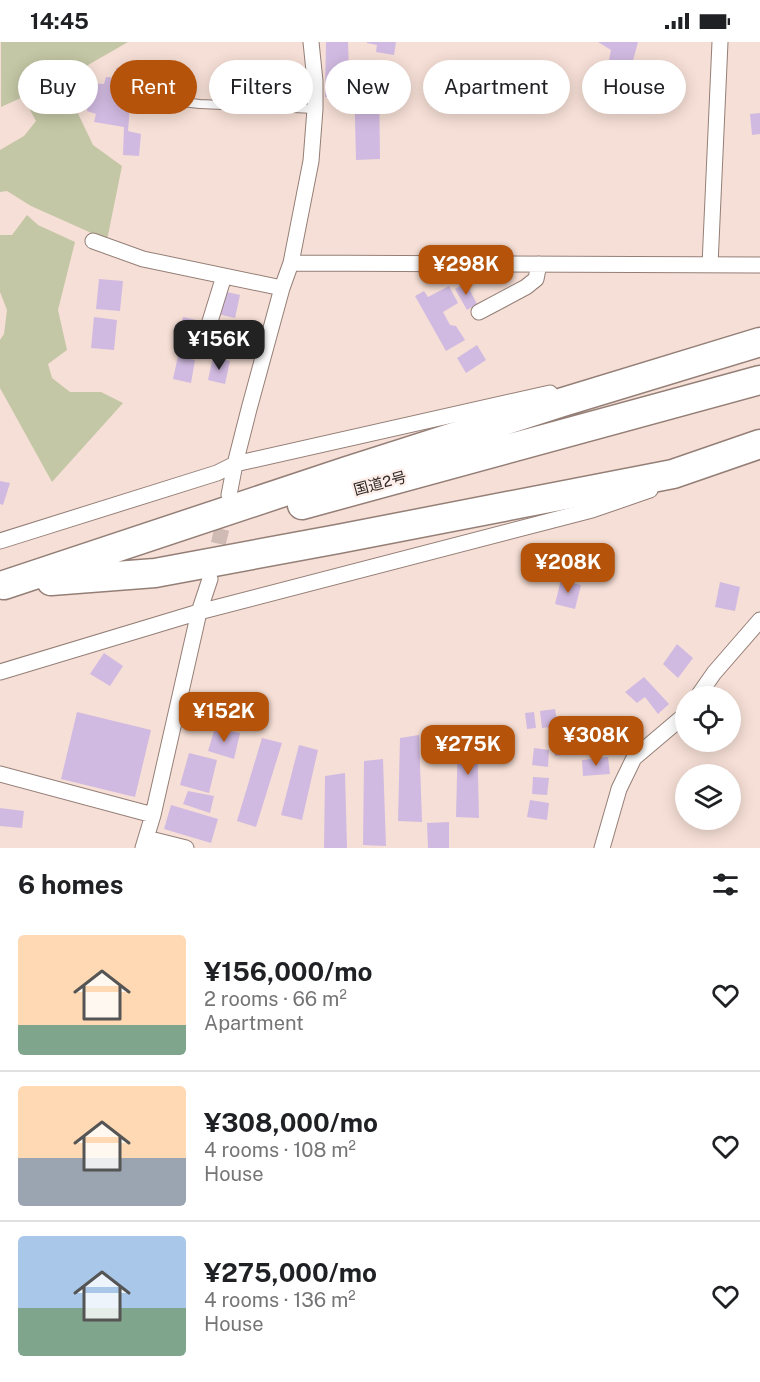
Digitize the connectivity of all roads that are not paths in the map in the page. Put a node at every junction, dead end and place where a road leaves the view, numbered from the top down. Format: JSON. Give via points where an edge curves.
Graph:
{"nodes":[{"id":1,"x":311,"y":42,"type":"edge"},
{"id":2,"x":720,"y":42,"type":"edge"},
{"id":3,"x":197,"y":104,"type":"edge"},
{"id":4,"x":315,"y":109,"type":"junction"},
{"id":5,"x":93,"y":242,"type":"dead end"},
{"id":6,"x":291,"y":263,"type":"junction"},
{"id":7,"x":539,"y":264,"type":"junction"},
{"id":8,"x":711,"y":265,"type":"junction"},
{"id":9,"x":760,"y":265,"type":"edge"},
{"id":10,"x":225,"y":276,"type":"junction"},
{"id":11,"x":282,"y":288,"type":"junction"},
{"id":12,"x":479,"y":312,"type":"dead end"},
{"id":13,"x":760,"y":342,"type":"edge"},
{"id":14,"x":203,"y":344,"type":"dead end"},
{"id":15,"x":640,"y":379,"type":"junction"},
{"id":16,"x":760,"y":380,"type":"edge"},
{"id":17,"x":760,"y":444,"type":"edge"},
{"id":18,"x":235,"y":464,"type":"junction"},
{"id":19,"x":674,"y":474,"type":"junction"},
{"id":20,"x":229,"y":495,"type":"tunnel mouth"},
{"id":21,"x":0,"y":541,"type":"edge"},
{"id":22,"x":210,"y":579,"type":"tunnel mouth"},
{"id":23,"x":2,"y":586,"type":"edge"},
{"id":24,"x":199,"y":612,"type":"junction"},
{"id":25,"x":760,"y":620,"type":"edge"},
{"id":26,"x":0,"y":672,"type":"edge"},
{"id":27,"x":705,"y":686,"type":"edge"},
{"id":28,"x":675,"y":723,"type":"edge"},
{"id":29,"x":0,"y":774,"type":"edge"},
{"id":30,"x":153,"y":815,"type":"junction"},
{"id":31,"x":145,"y":843,"type":"edge"},
{"id":32,"x":186,"y":848,"type":"edge"},
{"id":33,"x":602,"y":848,"type":"edge"}],
"edges":[{"from":1,"to":4,"type":"street"},
{"from":2,"to":8,"type":"street"},
{"from":3,"to":4,"type":"lane"},
{"from":4,"to":6,"type":"street","via":[[311,161]]},
{"from":5,"to":10,"type":"street","via":[[143,258]]},
{"from":6,"to":7,"type":"street"},
{"from":6,"to":11,"type":"street"},
{"from":7,"to":8,"type":"street"},
{"from":7,"to":12,"type":"street","via":[[536,279]]},
{"from":8,"to":9,"type":"street"},
{"from":10,"to":11,"type":"street"},
{"from":10,"to":14,"type":"street"},
{"from":11,"to":18,"type":"street"},
{"from":13,"to":15,"type":"highway"},
{"from":15,"to":18,"type":"street","via":[[543,394]]},
{"from":15,"to":23,"type":"highway"},
{"from":16,"to":23,"type":"highway","name":"国道2号"},
{"from":17,"to":19,"type":"highway"},
{"from":18,"to":20,"type":"street"},
{"from":18,"to":21,"type":"street"},
{"from":19,"to":23,"type":"highway","via":[[155,573]]},
{"from":19,"to":24,"type":"street","via":[[653,489],[592,510]]},
{"from":22,"to":24,"type":"street"},
{"from":24,"to":26,"type":"street"},
{"from":24,"to":30,"type":"street"},
{"from":25,"to":27,"type":"street"},
{"from":28,"to":33,"type":"street","via":[[634,758],[619,789]]},
{"from":29,"to":30,"type":"street"},
{"from":30,"to":31,"type":"street"},
{"from":31,"to":32,"type":"street"}]}
